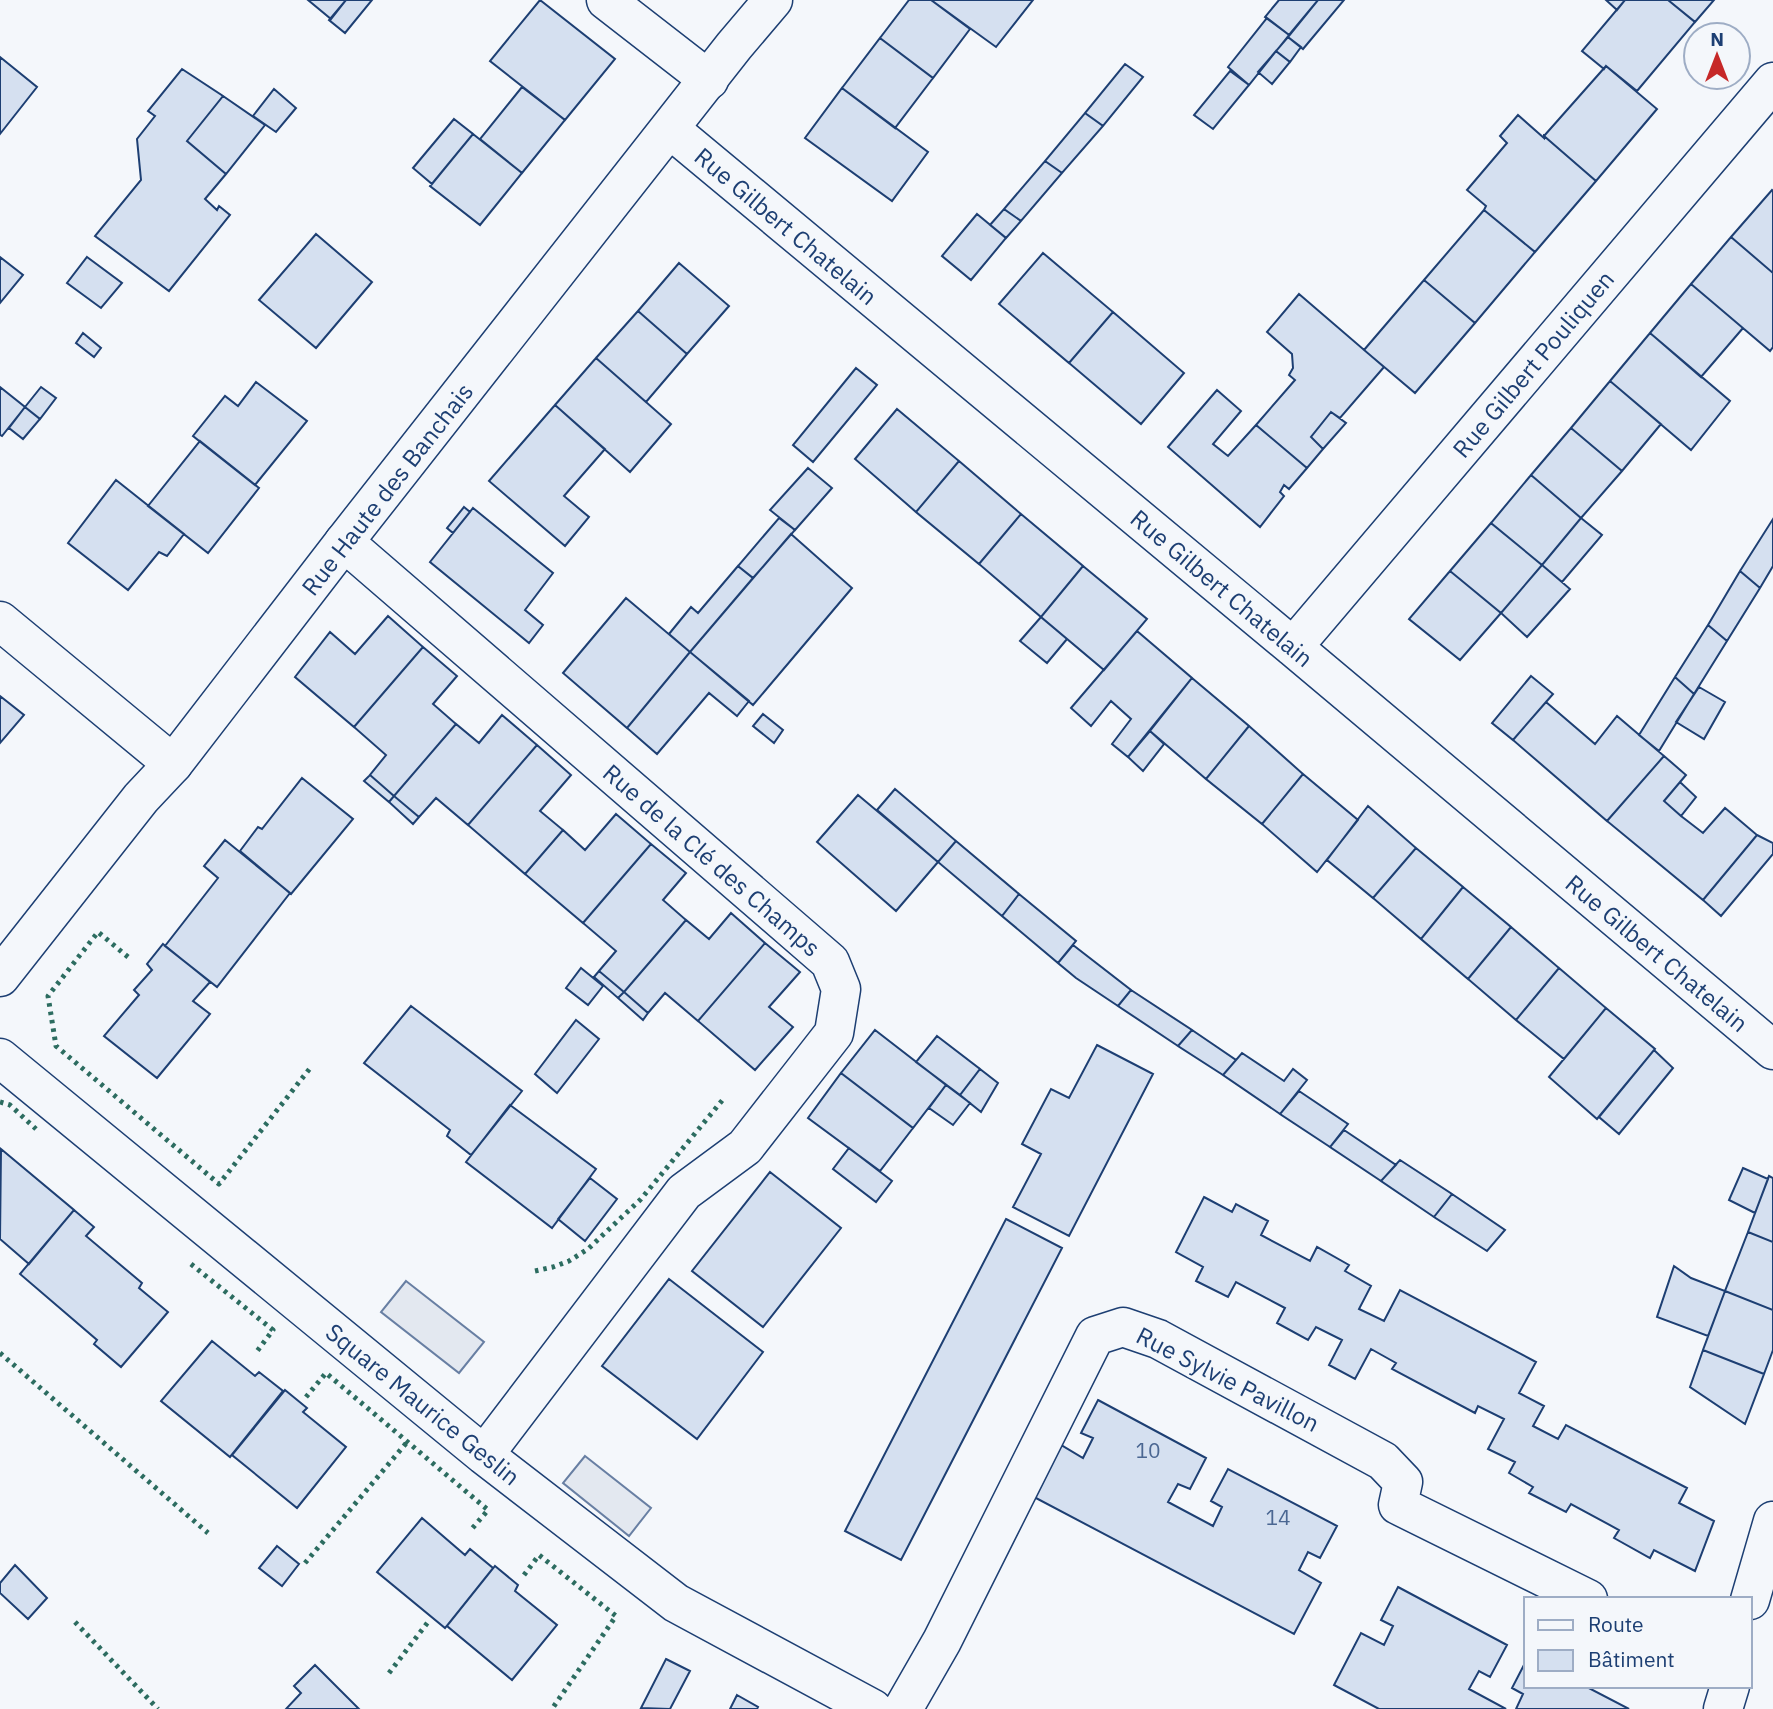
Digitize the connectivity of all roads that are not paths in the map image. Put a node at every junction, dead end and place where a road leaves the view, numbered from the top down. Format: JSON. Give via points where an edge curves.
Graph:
{"nodes":[{"id":1,"x":606,"y":0,"type":"edge"},
{"id":2,"x":773,"y":0,"type":"edge"},
{"id":3,"x":709,"y":80,"type":"junction"},
{"id":4,"x":1773,"y":82,"type":"edge"},
{"id":5,"x":670,"y":129,"type":"junction"},
{"id":6,"x":344,"y":542,"type":"junction"},
{"id":7,"x":0,"y":621,"type":"edge"},
{"id":8,"x":1293,"y":647,"type":"junction"},
{"id":9,"x":173,"y":764,"type":"junction"},
{"id":10,"x":0,"y":977,"type":"edge"},
{"id":11,"x":1773,"y":1050,"type":"edge"},
{"id":12,"x":0,"y":1058,"type":"edge"},
{"id":13,"x":484,"y":1455,"type":"junction"},
{"id":14,"x":1773,"y":1521,"type":"edge"},
{"id":15,"x":1584,"y":1597,"type":"edge"},
{"id":16,"x":1751,"y":1597,"type":"edge"},
{"id":17,"x":1729,"y":1688,"type":"edge"},
{"id":18,"x":873,"y":1709,"type":"edge"},
{"id":19,"x":903,"y":1709,"type":"edge"},
{"id":20,"x":1723,"y":1709,"type":"edge"}],
"edges":[{"from":1,"to":3,"type":"street"},
{"from":2,"to":3,"type":"street","name":"Rue Haute des Banchais"},
{"from":3,"to":5,"type":"street","name":"Rue Haute des Banchais"},
{"from":4,"to":8,"type":"street","name":"Rue Gilbert Pouliquen"},
{"from":5,"to":6,"type":"street","name":"Rue Haute des Banchais"},
{"from":5,"to":8,"type":"street","name":"Rue Gilbert Chatelain"},
{"from":6,"to":9,"type":"street","name":"Rue Haute des Banchais"},
{"from":6,"to":13,"type":"street","name":"Rue de la Clé des Champs","via":[[830,962],[841,989],[834,1033],[745,1147],[684,1192]]},
{"from":7,"to":9,"type":"street"},
{"from":8,"to":11,"type":"street","name":"Rue Gilbert Chatelain"},
{"from":9,"to":10,"type":"street","name":"Rue Haute des Banchais"},
{"from":12,"to":13,"type":"street","name":"Square Maurice Geslin"},
{"from":13,"to":18,"type":"street","name":"Square Maurice Geslin","via":[[676,1603]]},
{"from":14,"to":16,"type":"street"},
{"from":15,"to":19,"type":"street","name":"Rue Sylvie Pavillon","via":[[1398,1505],[1403,1482],[1383,1461],[1158,1339],[1124,1327],[1096,1336]]},
{"from":17,"to":20,"type":"street"}]}
